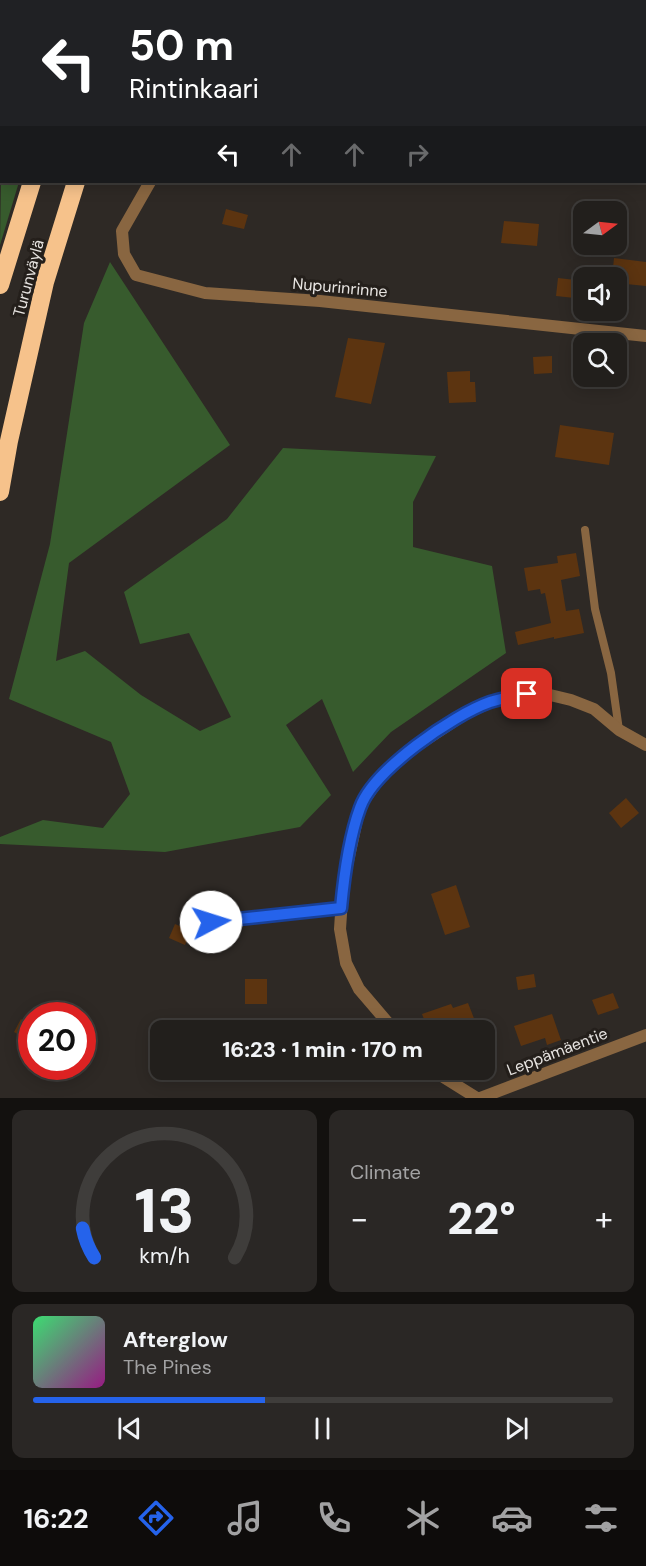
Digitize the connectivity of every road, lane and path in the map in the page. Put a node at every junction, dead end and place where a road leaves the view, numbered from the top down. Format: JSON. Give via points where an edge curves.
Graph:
{"nodes":[{"id":1,"x":32,"y":183,"type":"edge"},
{"id":2,"x":76,"y":183,"type":"edge"},
{"id":3,"x":149,"y":183,"type":"edge"},
{"id":4,"x":0,"y":285,"type":"edge"},
{"id":5,"x":646,"y":336,"type":"edge"},
{"id":6,"x":0,"y":492,"type":"edge"},
{"id":7,"x":585,"y":530,"type":"dead end"},
{"id":8,"x":619,"y":730,"type":"junction"},
{"id":9,"x":646,"y":745,"type":"edge"},
{"id":10,"x":341,"y":908,"type":"junction"},
{"id":11,"x":211,"y":922,"type":"dead end"},
{"id":12,"x":385,"y":1020,"type":"edge"},
{"id":13,"x":646,"y":1035,"type":"edge"},
{"id":14,"x":448,"y":1080,"type":"edge"},
{"id":15,"x":478,"y":1098,"type":"edge"}],
"edges":[{"from":1,"to":4,"type":"highway","name":"Turunväylä"},
{"from":2,"to":6,"type":"highway","name":"Turunväylä","via":[[45,282]]},
{"from":3,"to":5,"type":"street","name":"Nupurinrinne","via":[[122,231],[124,254],[135,275],[206,293],[320,301]]},
{"from":7,"to":8,"type":"lane","via":[[595,609],[611,673]]},
{"from":8,"to":9,"type":"street"},
{"from":8,"to":10,"type":"street","via":[[594,709],[572,700],[527,694],[491,702],[440,730],[381,776],[360,806]]},
{"from":10,"to":11,"type":"lane"},
{"from":10,"to":12,"type":"street","via":[[346,963],[359,989]]},
{"from":13,"to":15,"type":"street","name":"Leppämäentie"},
{"from":14,"to":15,"type":"street"}]}
